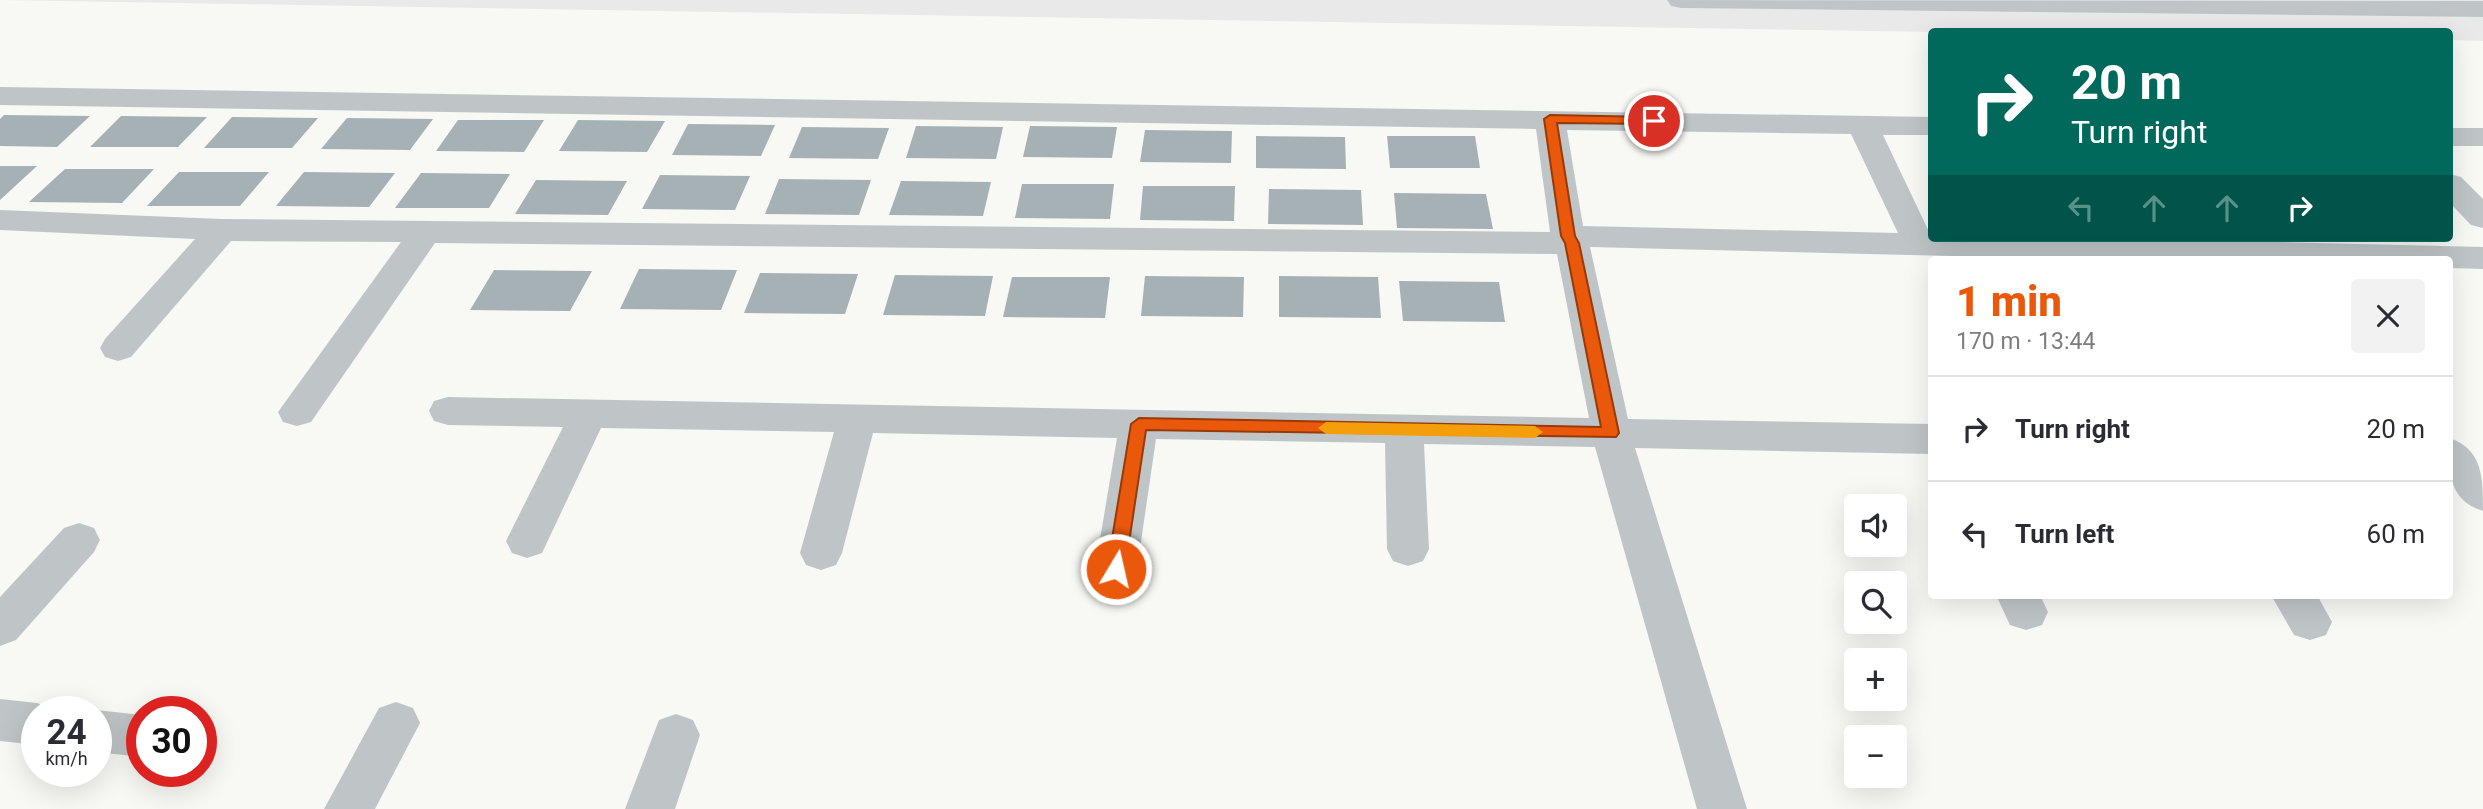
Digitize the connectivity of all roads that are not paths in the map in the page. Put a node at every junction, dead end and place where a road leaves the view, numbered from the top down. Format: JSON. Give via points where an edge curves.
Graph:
{"nodes":[{"id":1,"x":1681,"y":0,"type":"edge"},
{"id":2,"x":2483,"y":9,"type":"edge"},
{"id":3,"x":2,"y":98,"type":"edge"},
{"id":4,"x":1550,"y":119,"type":"junction"},
{"id":5,"x":1862,"y":124,"type":"junction"},
{"id":6,"x":1928,"y":126,"type":"edge"},
{"id":7,"x":2453,"y":137,"type":"edge"},
{"id":8,"x":2483,"y":137,"type":"edge"},
{"id":9,"x":2453,"y":187,"type":"edge"},
{"id":10,"x":2483,"y":218,"type":"edge"},
{"id":11,"x":4,"y":224,"type":"edge"},
{"id":12,"x":222,"y":230,"type":"junction"},
{"id":13,"x":425,"y":233,"type":"junction"},
{"id":14,"x":1570,"y":240,"type":"junction"},
{"id":15,"x":1921,"y":244,"type":"junction"},
{"id":16,"x":2218,"y":245,"type":"edge"},
{"id":17,"x":2442,"y":256,"type":"edge"},
{"id":18,"x":2453,"y":257,"type":"edge"},
{"id":19,"x":2483,"y":258,"type":"edge"},
{"id":20,"x":118,"y":348,"type":"dead end"},
{"id":21,"x":448,"y":411,"type":"dead end"},
{"id":22,"x":297,"y":412,"type":"dead end"},
{"id":23,"x":589,"y":413,"type":"junction"},
{"id":24,"x":858,"y":418,"type":"junction"},
{"id":25,"x":1139,"y":424,"type":"junction"},
{"id":26,"x":1404,"y":429,"type":"junction"},
{"id":27,"x":1611,"y":433,"type":"junction"},
{"id":28,"x":1928,"y":439,"type":"edge"},
{"id":29,"x":2453,"y":453,"type":"edge"},
{"id":30,"x":2483,"y":453,"type":"edge"},
{"id":31,"x":2453,"y":457,"type":"edge"},
{"id":32,"x":2483,"y":495,"type":"edge"},
{"id":33,"x":79,"y":540,"type":"dead end"},
{"id":34,"x":527,"y":541,"type":"dead end"},
{"id":35,"x":1408,"y":549,"type":"dead end"},
{"id":36,"x":821,"y":553,"type":"dead end"},
{"id":37,"x":1116,"y":569,"type":"dead end"},
{"id":38,"x":0,"y":627,"type":"edge"},
{"id":39,"x":0,"y":720,"type":"edge"},
{"id":40,"x":21,"y":722,"type":"edge"},
{"id":41,"x":396,"y":723,"type":"dead end"},
{"id":42,"x":677,"y":735,"type":"dead end"},
{"id":43,"x":349,"y":809,"type":"edge"},
{"id":44,"x":650,"y":809,"type":"edge"},
{"id":45,"x":1722,"y":809,"type":"edge"}],
"edges":[{"from":1,"to":2,"type":"street"},
{"from":3,"to":4,"type":"street"},
{"from":4,"to":5,"type":"street"},
{"from":4,"to":14,"type":"street"},
{"from":5,"to":6,"type":"street"},
{"from":5,"to":15,"type":"street"},
{"from":7,"to":8,"type":"street"},
{"from":9,"to":10,"type":"street"},
{"from":11,"to":12,"type":"street"},
{"from":12,"to":13,"type":"street"},
{"from":12,"to":20,"type":"street"},
{"from":13,"to":14,"type":"street"},
{"from":13,"to":22,"type":"street"},
{"from":14,"to":15,"type":"street"},
{"from":14,"to":27,"type":"street"},
{"from":15,"to":16,"type":"street"},
{"from":16,"to":17,"type":"street"},
{"from":18,"to":19,"type":"street"},
{"from":21,"to":23,"type":"street"},
{"from":23,"to":24,"type":"street"},
{"from":23,"to":34,"type":"street"},
{"from":24,"to":25,"type":"street"},
{"from":24,"to":36,"type":"street"},
{"from":25,"to":26,"type":"street"},
{"from":25,"to":37,"type":"street"},
{"from":26,"to":27,"type":"street"},
{"from":26,"to":35,"type":"street"},
{"from":27,"to":28,"type":"street"},
{"from":27,"to":45,"type":"street"},
{"from":29,"to":30,"type":"street"},
{"from":31,"to":32,"type":"street"},
{"from":33,"to":38,"type":"street"},
{"from":39,"to":40,"type":"street"},
{"from":41,"to":43,"type":"street"},
{"from":42,"to":44,"type":"street"}]}
